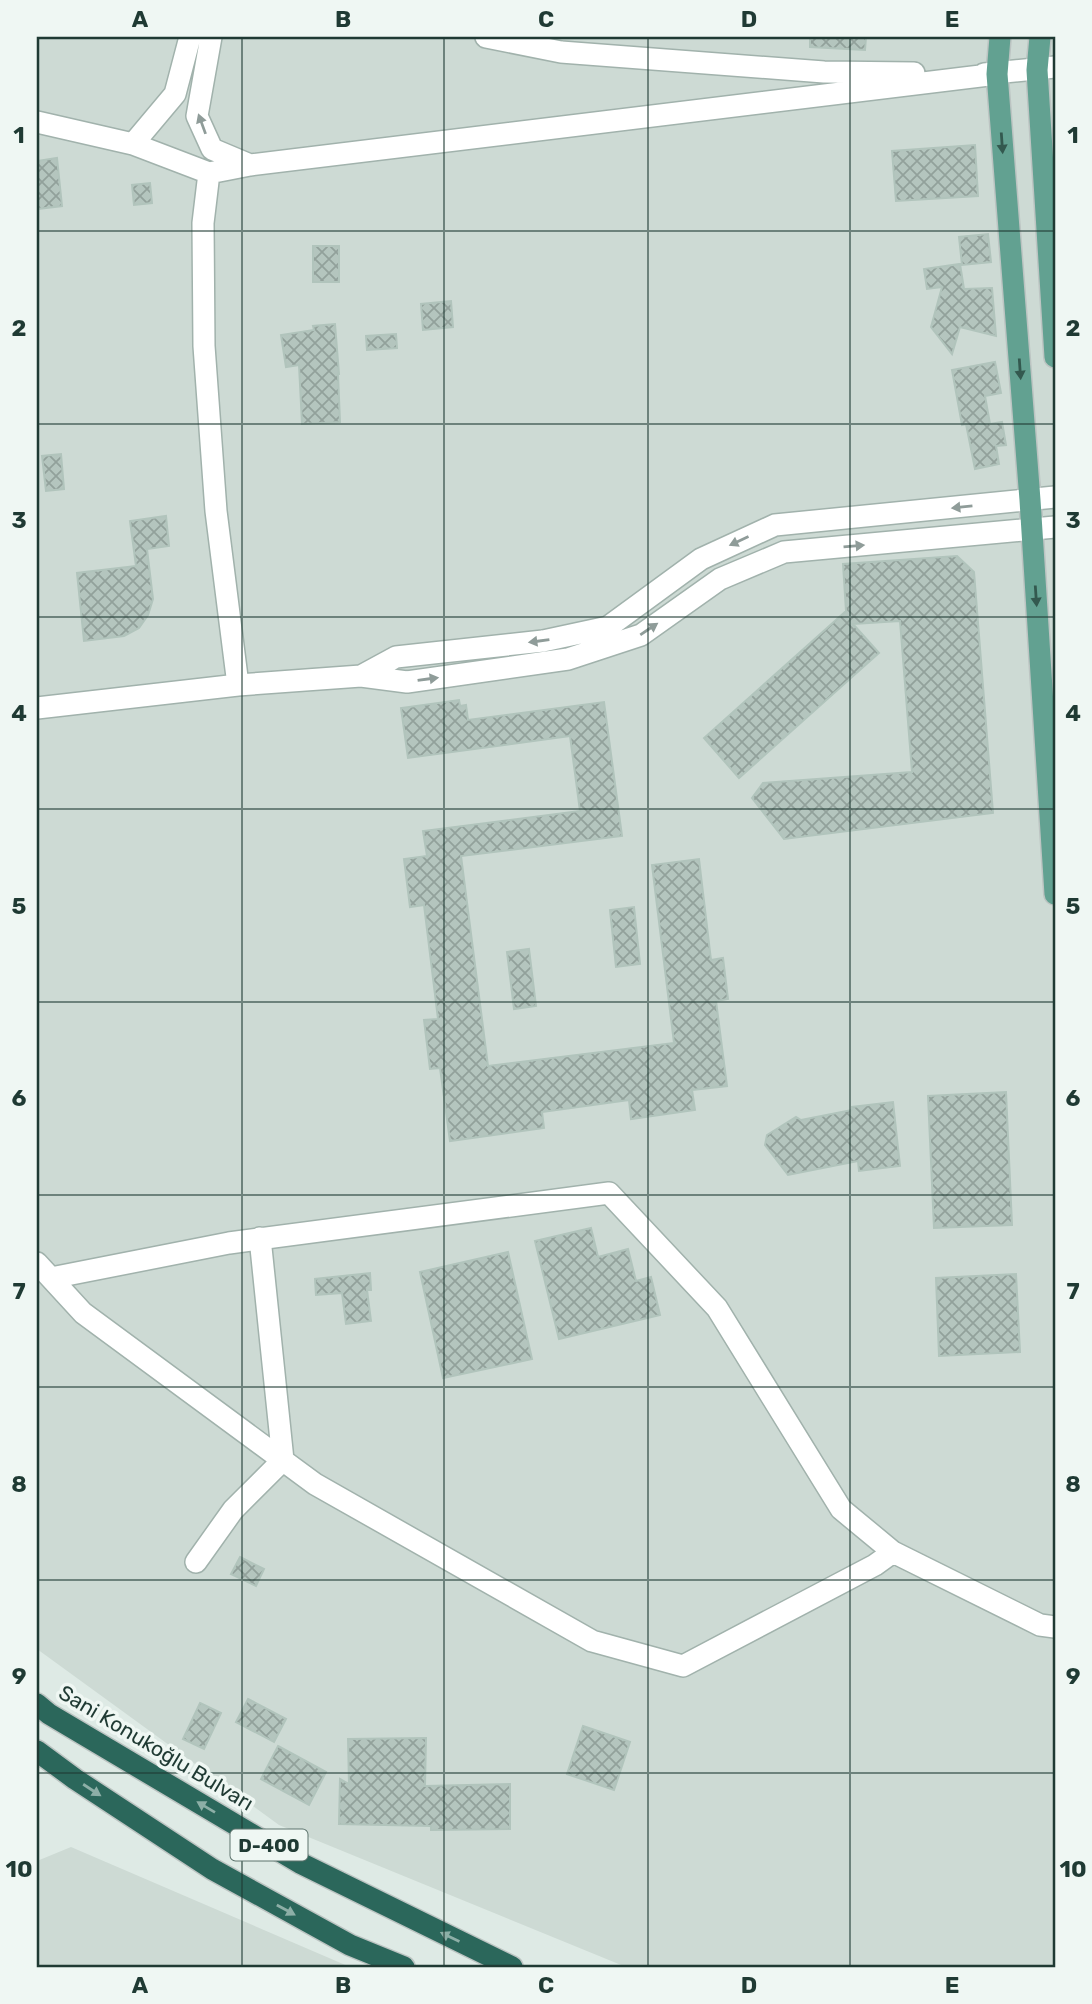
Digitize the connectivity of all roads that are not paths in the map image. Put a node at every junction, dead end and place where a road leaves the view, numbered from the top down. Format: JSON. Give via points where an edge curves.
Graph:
{"nodes":[{"id":1,"x":190,"y":37,"type":"edge"},
{"id":2,"x":211,"y":37,"type":"edge"},
{"id":3,"x":486,"y":37,"type":"edge"},
{"id":4,"x":1000,"y":37,"type":"edge"},
{"id":5,"x":1040,"y":37,"type":"edge"},
{"id":6,"x":1046,"y":69,"type":"edge"},
{"id":7,"x":997,"y":75,"type":"junction"},
{"id":8,"x":37,"y":122,"type":"edge"},
{"id":9,"x":133,"y":144,"type":"junction"},
{"id":10,"x":250,"y":165,"type":"junction"},
{"id":11,"x":209,"y":173,"type":"junction"},
{"id":12,"x":1055,"y":357,"type":"edge"},
{"id":13,"x":1055,"y":497,"type":"edge"},
{"id":14,"x":1030,"y":500,"type":"junction"},
{"id":15,"x":1055,"y":527,"type":"edge"},
{"id":16,"x":1032,"y":529,"type":"junction"},
{"id":17,"x":360,"y":676,"type":"junction"},
{"id":18,"x":238,"y":685,"type":"junction"},
{"id":19,"x":37,"y":708,"type":"edge"},
{"id":20,"x":1055,"y":894,"type":"edge"},
{"id":21,"x":260,"y":1238,"type":"junction"},
{"id":22,"x":37,"y":1263,"type":"edge"},
{"id":23,"x":51,"y":1278,"type":"junction"},
{"id":24,"x":283,"y":1461,"type":"junction"},
{"id":25,"x":893,"y":1552,"type":"junction"},
{"id":26,"x":196,"y":1562,"type":"dead end"},
{"id":27,"x":1055,"y":1627,"type":"edge"},
{"id":28,"x":37,"y":1704,"type":"edge"},
{"id":29,"x":37,"y":1751,"type":"edge"},
{"id":30,"x":404,"y":1967,"type":"edge"},
{"id":31,"x":512,"y":1967,"type":"edge"}],
"edges":[{"from":1,"to":9,"type":"street","via":[[175,94]]},
{"from":10,"to":2,"type":"street","one_way":true,"via":[[212,149],[197,116]]},
{"from":3,"to":7,"type":"street","via":[[561,52],[824,72]]},
{"from":4,"to":7,"type":"main road"},
{"from":5,"to":6,"type":"main road"},
{"from":6,"to":7,"type":"street"},
{"from":6,"to":12,"type":"main road"},
{"from":7,"to":10,"type":"street"},
{"from":7,"to":14,"type":"main road","one_way":true},
{"from":8,"to":9,"type":"street"},
{"from":9,"to":11,"type":"street"},
{"from":10,"to":11,"type":"street"},
{"from":11,"to":18,"type":"street","via":[[203,223],[204,346],[216,511]]},
{"from":13,"to":14,"type":"street"},
{"from":14,"to":16,"type":"main road"},
{"from":14,"to":17,"type":"street","one_way":true,"via":[[775,525],[701,559],[608,627],[543,641],[396,657]]},
{"from":15,"to":16,"type":"street"},
{"from":17,"to":16,"type":"street","one_way":true,"via":[[407,682],[568,659],[641,635],[720,579],[784,552]]},
{"from":16,"to":20,"type":"main road","one_way":true},
{"from":17,"to":18,"type":"street"},
{"from":18,"to":19,"type":"street"},
{"from":21,"to":23,"type":"street"},
{"from":21,"to":24,"type":"street"},
{"from":21,"to":25,"type":"street","via":[[610,1193],[717,1308],[841,1509]]},
{"from":22,"to":23,"type":"street"},
{"from":23,"to":24,"type":"street","via":[[83,1313]]},
{"from":24,"to":25,"type":"street","via":[[315,1484],[592,1641],[682,1666]]},
{"from":24,"to":26,"type":"street","via":[[233,1510]]},
{"from":25,"to":27,"type":"street","via":[[1040,1625]]},
{"from":31,"to":28,"type":"highway","name":"Sani Konukoğlu Bulvarı","number":"D-400","one_way":true,"via":[[300,1863]]},
{"from":29,"to":30,"type":"highway","number":"D-400","one_way":true,"via":[[212,1870],[350,1945]]}]}
